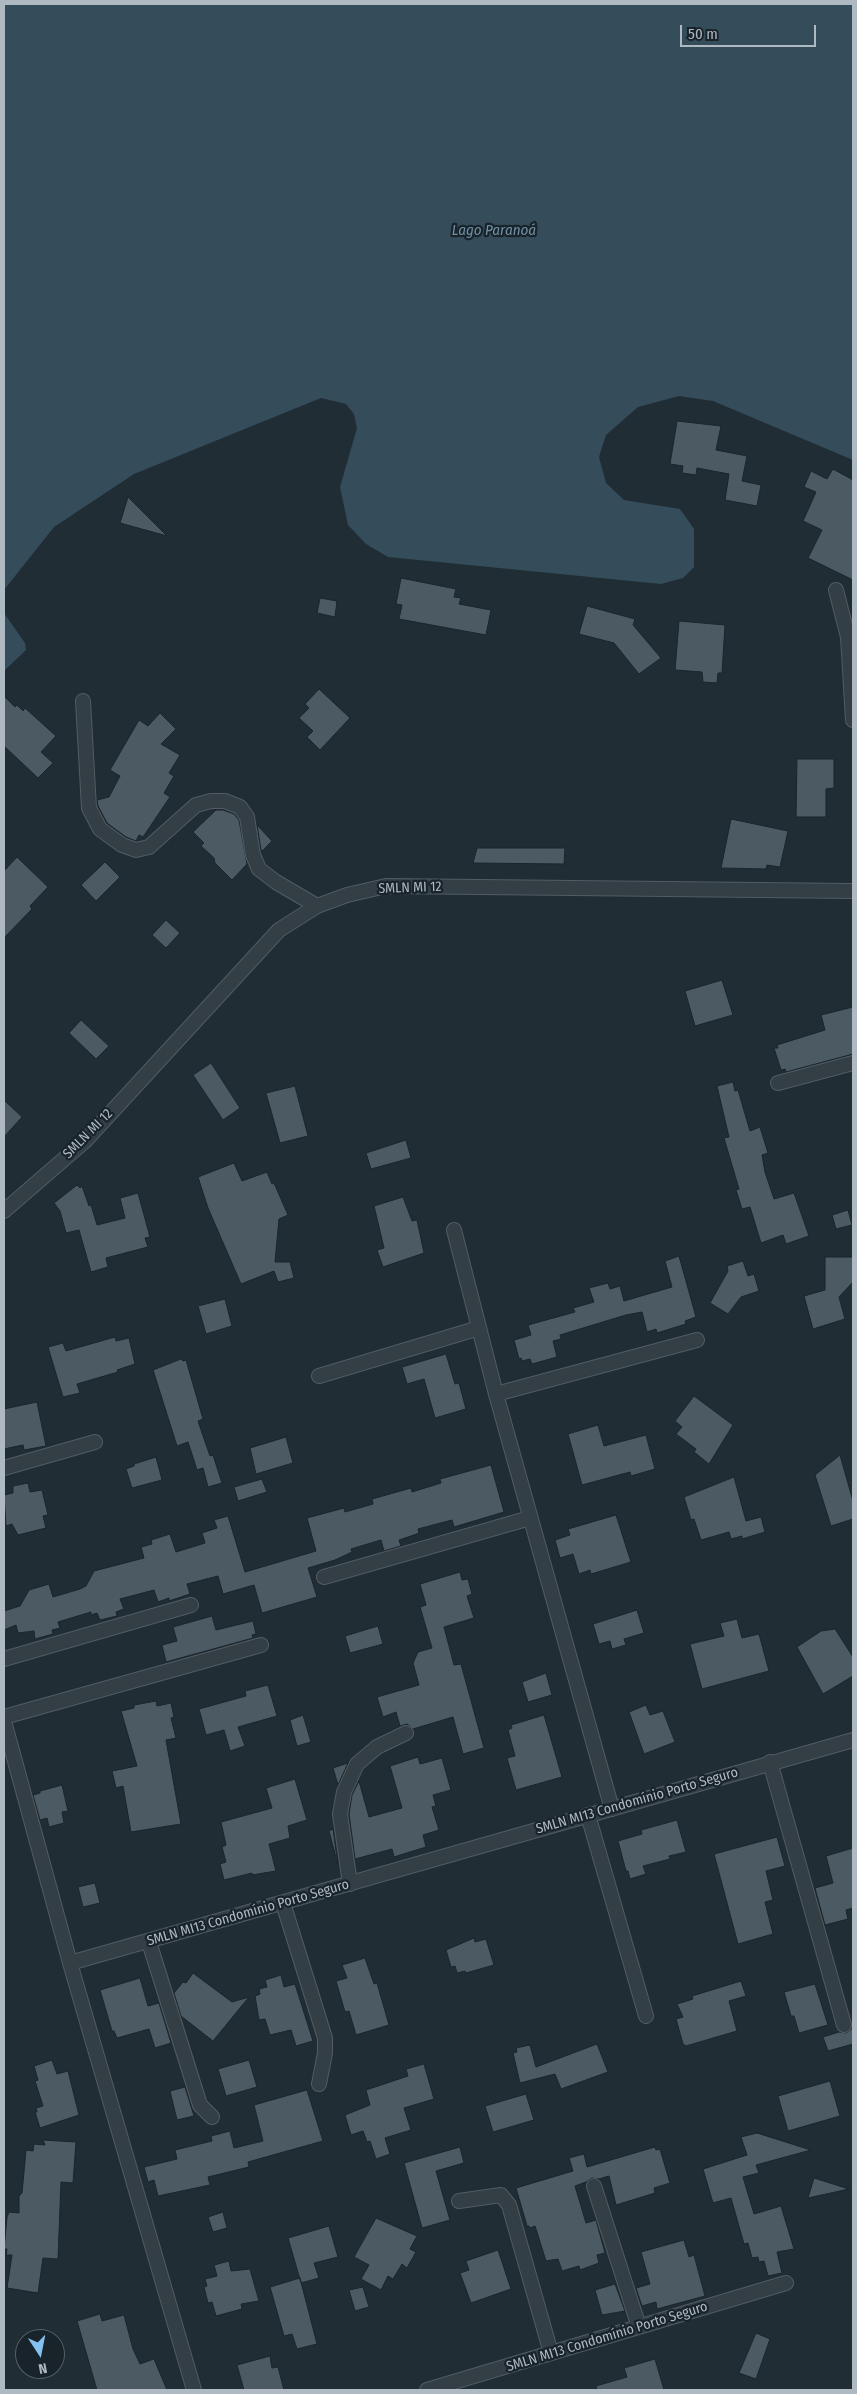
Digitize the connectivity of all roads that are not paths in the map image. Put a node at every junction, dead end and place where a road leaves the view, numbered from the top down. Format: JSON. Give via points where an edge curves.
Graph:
{"nodes":[{"id":1,"x":836,"y":590,"type":"dead end"},
{"id":2,"x":84,"y":701,"type":"dead end"},
{"id":3,"x":853,"y":720,"type":"edge"},
{"id":4,"x":853,"y":891,"type":"edge"},
{"id":5,"x":316,"y":906,"type":"junction"},
{"id":6,"x":853,"y":1063,"type":"edge"},
{"id":7,"x":778,"y":1083,"type":"dead end"},
{"id":8,"x":4,"y":1210,"type":"edge"},
{"id":9,"x":454,"y":1230,"type":"dead end"},
{"id":10,"x":479,"y":1328,"type":"junction"},
{"id":11,"x":697,"y":1340,"type":"dead end"},
{"id":12,"x":319,"y":1376,"type":"dead end"},
{"id":13,"x":496,"y":1394,"type":"junction"},
{"id":14,"x":95,"y":1442,"type":"dead end"},
{"id":15,"x":4,"y":1468,"type":"edge"},
{"id":16,"x":530,"y":1518,"type":"junction"},
{"id":17,"x":324,"y":1577,"type":"dead end"},
{"id":18,"x":191,"y":1605,"type":"dead end"},
{"id":19,"x":261,"y":1645,"type":"dead end"},
{"id":20,"x":4,"y":1659,"type":"edge"},
{"id":21,"x":4,"y":1717,"type":"edge"},
{"id":22,"x":4,"y":1721,"type":"edge"},
{"id":23,"x":406,"y":1733,"type":"dead end"},
{"id":24,"x":853,"y":1740,"type":"edge"},
{"id":25,"x":770,"y":1762,"type":"junction"},
{"id":26,"x":612,"y":1809,"type":"junction"},
{"id":27,"x":588,"y":1815,"type":"junction"},
{"id":28,"x":350,"y":1884,"type":"junction"},
{"id":29,"x":283,"y":1903,"type":"junction"},
{"id":30,"x":149,"y":1942,"type":"junction"},
{"id":31,"x":70,"y":1963,"type":"junction"},
{"id":32,"x":646,"y":2016,"type":"dead end"},
{"id":33,"x":844,"y":2025,"type":"dead end"},
{"id":34,"x":319,"y":2084,"type":"dead end"},
{"id":35,"x":212,"y":2117,"type":"dead end"},
{"id":36,"x":594,"y":2186,"type":"dead end"},
{"id":37,"x":459,"y":2201,"type":"dead end"},
{"id":38,"x":786,"y":2283,"type":"dead end"},
{"id":39,"x":639,"y":2327,"type":"junction"},
{"id":40,"x":551,"y":2353,"type":"junction"},
{"id":41,"x":194,"y":2390,"type":"edge"},
{"id":42,"x":427,"y":2390,"type":"edge"}],
"edges":[{"from":1,"to":3,"type":"street","via":[[848,637]]},
{"from":2,"to":5,"type":"street","via":[[89,808],[100,828],[122,845],[136,850],[149,847],[196,805],[225,801],[240,807],[247,817],[253,855],[259,869]]},
{"from":4,"to":5,"type":"street","name":"SMLN MI 12","via":[[386,886]]},
{"from":5,"to":8,"type":"street","name":"SMLN MI 12","via":[[279,930],[84,1141]]},
{"from":6,"to":7,"type":"street"},
{"from":9,"to":10,"type":"street"},
{"from":10,"to":12,"type":"street"},
{"from":10,"to":13,"type":"street"},
{"from":11,"to":13,"type":"street"},
{"from":13,"to":16,"type":"street"},
{"from":14,"to":15,"type":"street"},
{"from":16,"to":17,"type":"street"},
{"from":16,"to":26,"type":"street"},
{"from":18,"to":20,"type":"street"},
{"from":19,"to":21,"type":"street"},
{"from":22,"to":31,"type":"street"},
{"from":23,"to":28,"type":"street","via":[[377,1747],[357,1764],[344,1792],[340,1814]]},
{"from":24,"to":25,"type":"street","name":"SMLN MI13 Condomínio Porto Seguro"},
{"from":25,"to":26,"type":"street","name":"SMLN MI13 Condomínio Porto Seguro"},
{"from":25,"to":33,"type":"street"},
{"from":26,"to":27,"type":"street","name":"SMLN MI13 Condomínio Porto Seguro"},
{"from":27,"to":28,"type":"street","name":"SMLN MI13 Condomínio Porto Seguro"},
{"from":27,"to":32,"type":"street"},
{"from":28,"to":29,"type":"street","name":"SMLN MI13 Condomínio Porto Seguro"},
{"from":29,"to":30,"type":"street","name":"SMLN MI13 Condomínio Porto Seguro"},
{"from":29,"to":34,"type":"street","via":[[324,2038],[325,2053]]},
{"from":30,"to":31,"type":"street","name":"SMLN MI13 Condomínio Porto Seguro"},
{"from":30,"to":35,"type":"street","via":[[200,2105]]},
{"from":31,"to":41,"type":"street"},
{"from":36,"to":39,"type":"street"},
{"from":37,"to":40,"type":"street","via":[[501,2195],[509,2205]]},
{"from":38,"to":39,"type":"street","name":"SMLN MI13 Condomínio Porto Seguro"},
{"from":39,"to":40,"type":"street","name":"SMLN MI13 Condomínio Porto Seguro"},
{"from":40,"to":42,"type":"street","name":"SMLN MI13 Condomínio Porto Seguro"}]}
